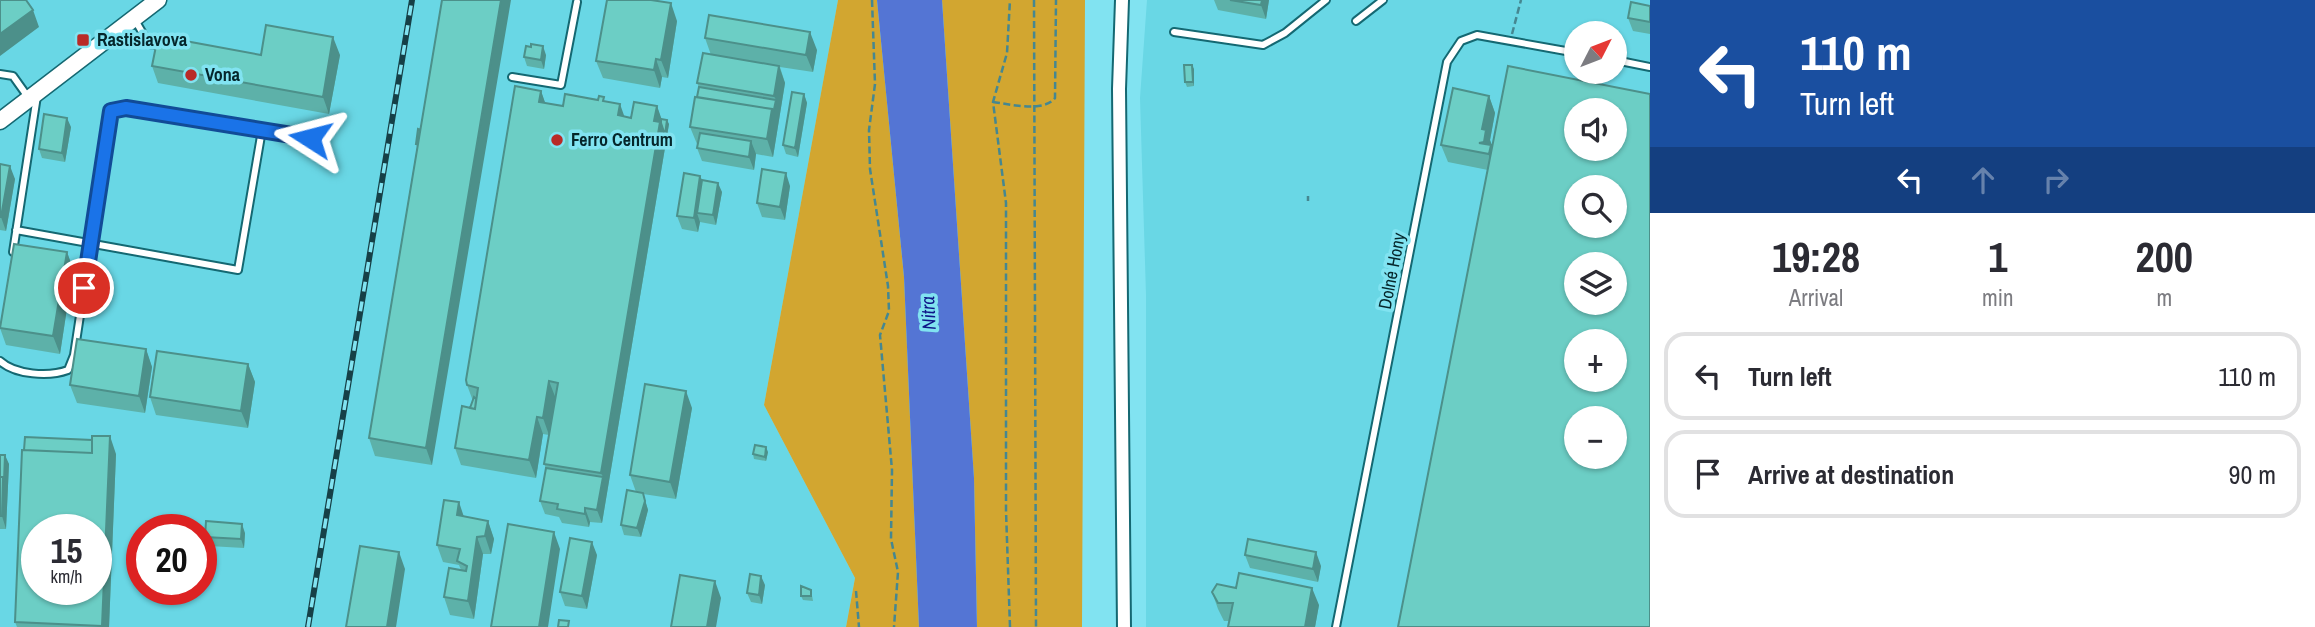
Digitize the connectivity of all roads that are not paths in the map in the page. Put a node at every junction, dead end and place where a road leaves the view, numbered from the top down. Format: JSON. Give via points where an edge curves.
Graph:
{"nodes":[{"id":1,"x":158,"y":0,"type":"edge"},
{"id":2,"x":1122,"y":0,"type":"edge"},
{"id":3,"x":1326,"y":0,"type":"edge"},
{"id":4,"x":1383,"y":0,"type":"edge"},
{"id":5,"x":576,"y":2,"type":"edge"},
{"id":6,"x":135,"y":19,"type":"junction"},
{"id":7,"x":1356,"y":22,"type":"dead end"},
{"id":8,"x":1174,"y":32,"type":"dead end"},
{"id":9,"x":175,"y":48,"type":"edge"},
{"id":10,"x":1564,"y":50,"type":"edge"},
{"id":11,"x":1628,"y":63,"type":"edge"},
{"id":12,"x":1650,"y":67,"type":"edge"},
{"id":13,"x":0,"y":74,"type":"edge"},
{"id":14,"x":512,"y":77,"type":"dead end"},
{"id":15,"x":33,"y":97,"type":"junction"},
{"id":16,"x":0,"y":121,"type":"edge"},
{"id":17,"x":262,"y":130,"type":"junction"},
{"id":18,"x":310,"y":138,"type":"dead end"},
{"id":19,"x":16,"y":230,"type":"junction"},
{"id":20,"x":91,"y":243,"type":"junction"},
{"id":21,"x":12,"y":256,"type":"edge"},
{"id":22,"x":0,"y":361,"type":"edge"},
{"id":23,"x":1124,"y":627,"type":"edge"},
{"id":24,"x":1336,"y":627,"type":"edge"}],
"edges":[{"from":1,"to":6,"type":"street"},
{"from":2,"to":23,"type":"street"},
{"from":3,"to":8,"type":"lane","via":[[1263,45]]},
{"from":4,"to":7,"type":"lane"},
{"from":5,"to":14,"type":"lane","via":[[561,86]]},
{"from":6,"to":9,"type":"lane","via":[[149,44]]},
{"from":6,"to":15,"type":"street"},
{"from":10,"to":24,"type":"lane","name":"Dolné Hony","via":[[1477,35],[1461,41],[1447,62]]},
{"from":11,"to":12,"type":"lane"},
{"from":13,"to":15,"type":"lane","via":[[13,76]]},
{"from":15,"to":16,"type":"street"},
{"from":15,"to":19,"type":"lane"},
{"from":17,"to":18,"type":"lane"},
{"from":17,"to":20,"type":"lane","via":[[126,108],[111,111]]},
{"from":17,"to":20,"type":"lane","via":[[238,270]]},
{"from":19,"to":20,"type":"lane"},
{"from":19,"to":21,"type":"lane"},
{"from":20,"to":22,"type":"lane","via":[[68,370],[57,374],[9,370]]}]}
